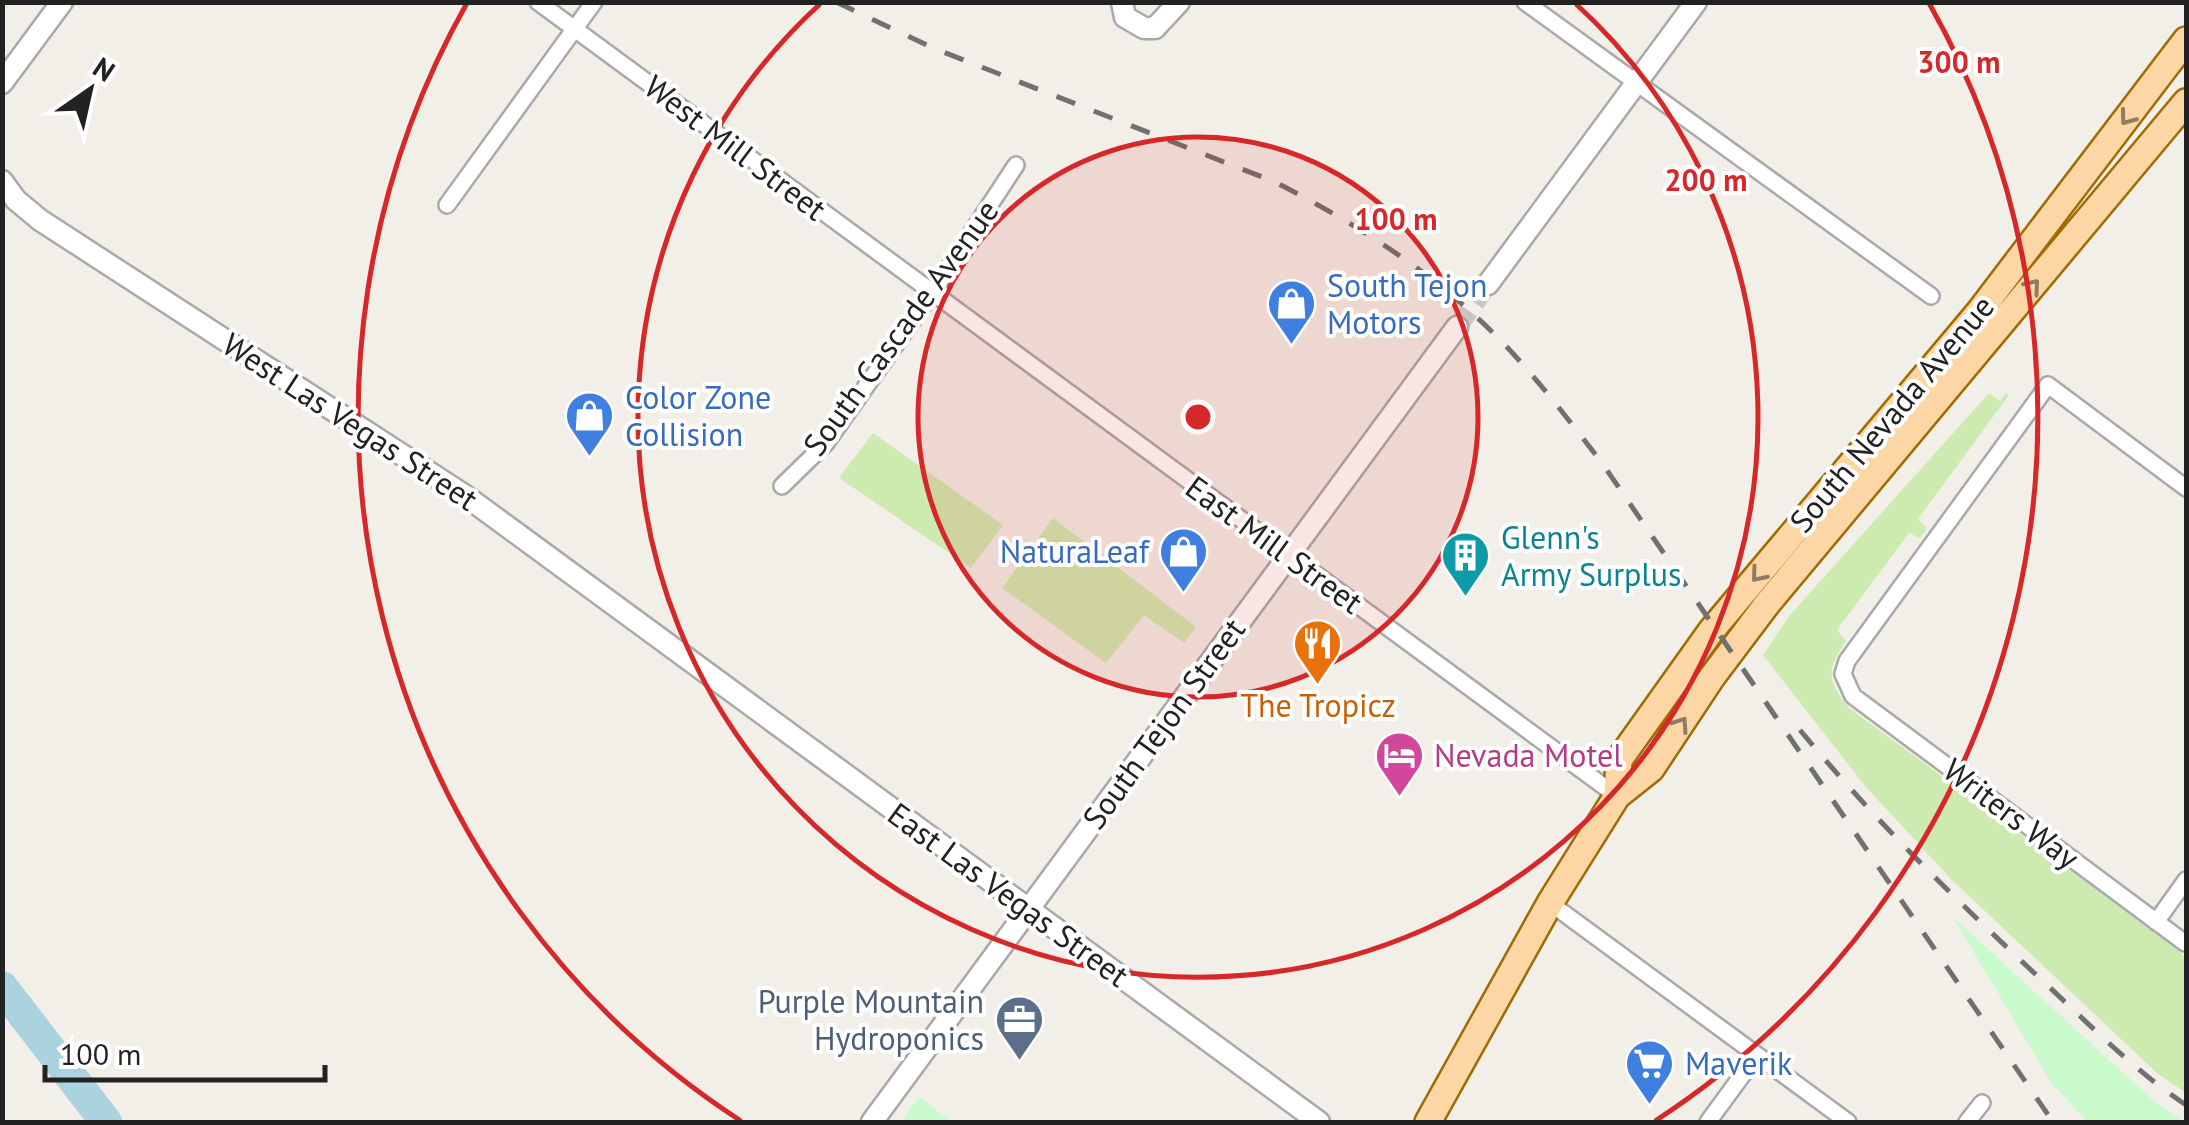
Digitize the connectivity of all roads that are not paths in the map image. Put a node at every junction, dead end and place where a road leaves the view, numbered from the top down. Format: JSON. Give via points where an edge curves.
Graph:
{"nodes":[{"id":1,"x":62,"y":2,"type":"edge"},
{"id":2,"x":538,"y":2,"type":"edge"},
{"id":3,"x":594,"y":2,"type":"edge"},
{"id":4,"x":1122,"y":2,"type":"edge"},
{"id":5,"x":1179,"y":2,"type":"edge"},
{"id":6,"x":1525,"y":2,"type":"edge"},
{"id":7,"x":1696,"y":2,"type":"edge"},
{"id":8,"x":575,"y":29,"type":"junction"},
{"id":9,"x":2186,"y":40,"type":"edge"},
{"id":10,"x":2,"y":83,"type":"edge"},
{"id":11,"x":1635,"y":84,"type":"junction"},
{"id":12,"x":2186,"y":102,"type":"edge"},
{"id":13,"x":1016,"y":165,"type":"dead end"},
{"id":14,"x":2,"y":181,"type":"edge"},
{"id":15,"x":447,"y":205,"type":"dead end"},
{"id":16,"x":1488,"y":284,"type":"tunnel mouth"},
{"id":17,"x":932,"y":293,"type":"junction"},
{"id":18,"x":1931,"y":296,"type":"dead end"},
{"id":19,"x":1457,"y":327,"type":"tunnel mouth"},
{"id":20,"x":782,"y":486,"type":"dead end"},
{"id":21,"x":2186,"y":488,"type":"edge"},
{"id":22,"x":1287,"y":556,"type":"junction"},
{"id":23,"x":697,"y":668,"type":"joint"},
{"id":24,"x":1617,"y":796,"type":"junction"},
{"id":25,"x":2186,"y":880,"type":"edge"},
{"id":26,"x":1550,"y":903,"type":"junction"},
{"id":27,"x":1028,"y":910,"type":"junction"},
{"id":28,"x":2156,"y":922,"type":"junction"},
{"id":29,"x":2185,"y":943,"type":"edge"},
{"id":30,"x":1757,"y":1055,"type":"junction"},
{"id":31,"x":1982,"y":1103,"type":"dead end"},
{"id":32,"x":872,"y":1122,"type":"edge"},
{"id":33,"x":1319,"y":1122,"type":"edge"},
{"id":34,"x":1428,"y":1122,"type":"edge"},
{"id":35,"x":1708,"y":1122,"type":"edge"},
{"id":36,"x":1848,"y":1122,"type":"edge"},
{"id":37,"x":1968,"y":1122,"type":"edge"}],
"edges":[{"from":1,"to":10,"type":"street"},
{"from":2,"to":8,"type":"street","name":"West Mill Street"},
{"from":3,"to":8,"type":"street"},
{"from":4,"to":5,"type":"street","via":[[1126,16],[1144,28],[1154,28]]},
{"from":6,"to":11,"type":"street"},
{"from":7,"to":11,"type":"street"},
{"from":8,"to":15,"type":"street"},
{"from":8,"to":17,"type":"street","name":"West Mill Street"},
{"from":9,"to":24,"type":"main road","name":"South Nevada Avenue","one_way":true,"via":[[1979,312],[1711,631],[1619,760]]},
{"from":11,"to":16,"type":"street"},
{"from":11,"to":18,"type":"street"},
{"from":24,"to":12,"type":"main road","name":"South Nevada Avenue","one_way":true,"via":[[1651,769],[1767,604]]},
{"from":13,"to":17,"type":"street","name":"South Cascade Avenue"},
{"from":14,"to":23,"type":"street","name":"West Las Vegas Street","via":[[40,220],[468,498]]},
{"from":17,"to":20,"type":"street","name":"South Cascade Avenue","via":[[826,444]]},
{"from":17,"to":22,"type":"street","name":"East Mill Street"},
{"from":19,"to":22,"type":"street","name":"South Tejon Street"},
{"from":21,"to":28,"type":"street","name":"Writers Way","via":[[2048,386],[1847,661],[1844,679],[1853,696]]},
{"from":22,"to":24,"type":"street","name":"East Mill Street"},
{"from":22,"to":27,"type":"street","name":"South Tejon Street"},
{"from":23,"to":27,"type":"street","name":"East Las Vegas Street"},
{"from":24,"to":26,"type":"main road","name":"South Nevada Avenue"},
{"from":25,"to":28,"type":"street"},
{"from":26,"to":30,"type":"street"},
{"from":26,"to":34,"type":"main road","name":"South Nevada Avenue"},
{"from":27,"to":32,"type":"street","name":"South Tejon Street"},
{"from":27,"to":33,"type":"street","name":"East Las Vegas Street"},
{"from":28,"to":29,"type":"street","name":"Writers Way"},
{"from":30,"to":35,"type":"street"},
{"from":30,"to":36,"type":"street"},
{"from":31,"to":37,"type":"street"}]}
